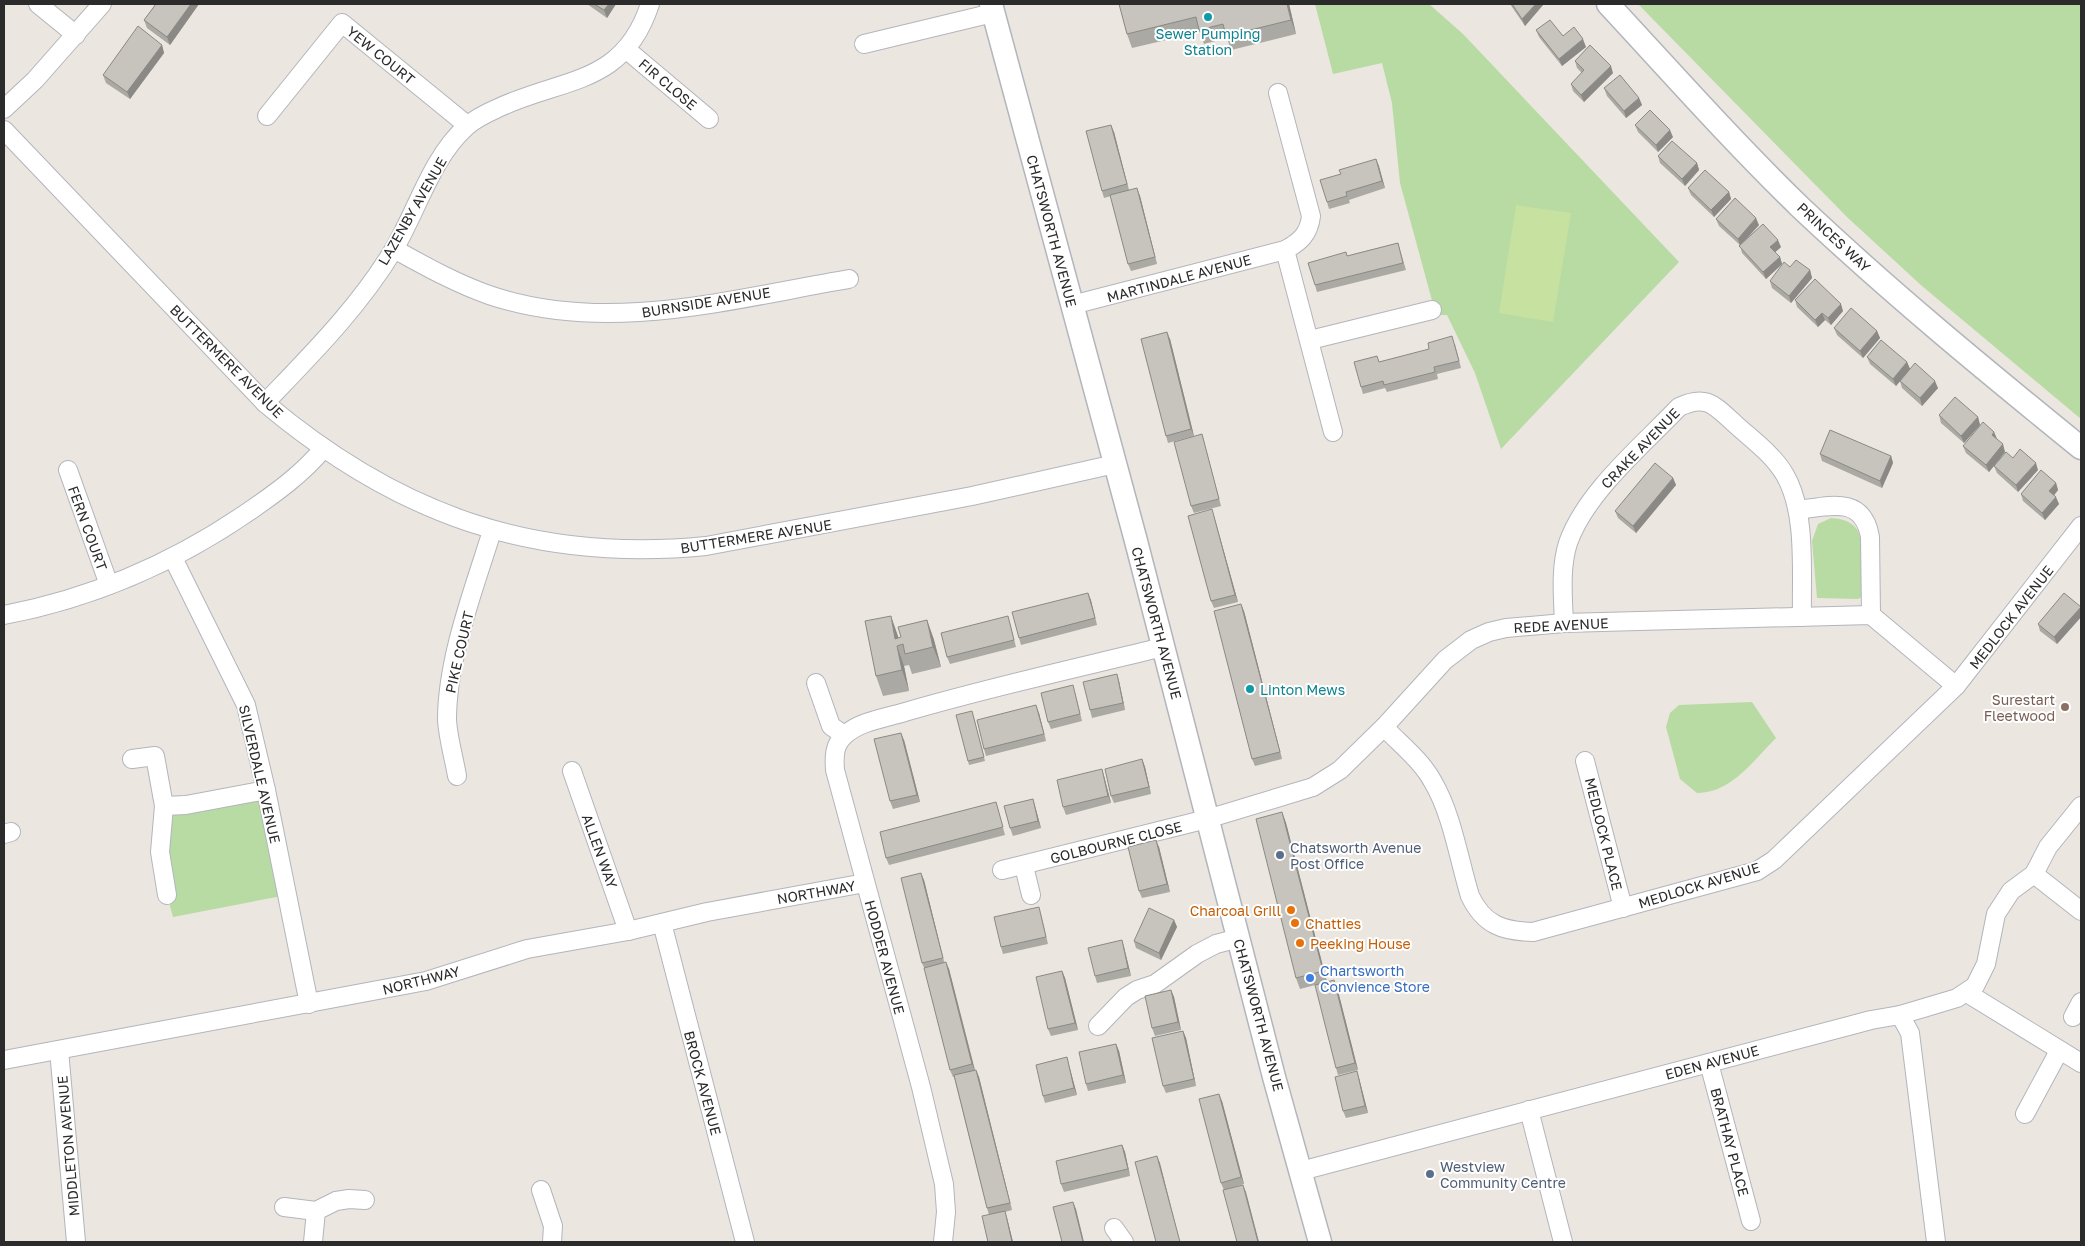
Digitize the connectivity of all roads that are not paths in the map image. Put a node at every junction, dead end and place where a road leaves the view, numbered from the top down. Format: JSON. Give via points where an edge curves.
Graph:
{"nodes":[{"id":1,"x":38,"y":4,"type":"edge"},
{"id":2,"x":102,"y":4,"type":"edge"},
{"id":3,"x":650,"y":4,"type":"edge"},
{"id":4,"x":1608,"y":4,"type":"edge"},
{"id":5,"x":992,"y":9,"type":"edge"},
{"id":6,"x":76,"y":35,"type":"junction"},
{"id":7,"x":864,"y":44,"type":"dead end"},
{"id":8,"x":627,"y":50,"type":"junction"},
{"id":9,"x":1278,"y":93,"type":"dead end"},
{"id":10,"x":4,"y":109,"type":"edge"},
{"id":11,"x":267,"y":116,"type":"dead end"},
{"id":12,"x":709,"y":119,"type":"dead end"},
{"id":13,"x":467,"y":126,"type":"junction"},
{"id":14,"x":4,"y":130,"type":"edge"},
{"id":15,"x":394,"y":249,"type":"junction"},
{"id":16,"x":1285,"y":250,"type":"junction"},
{"id":17,"x":848,"y":278,"type":"dead end"},
{"id":18,"x":1072,"y":305,"type":"junction"},
{"id":19,"x":1432,"y":310,"type":"dead end"},
{"id":20,"x":1310,"y":340,"type":"junction"},
{"id":21,"x":266,"y":403,"type":"junction"},
{"id":22,"x":1333,"y":432,"type":"dead end"},
{"id":23,"x":2081,"y":448,"type":"edge"},
{"id":24,"x":323,"y":449,"type":"junction"},
{"id":25,"x":1115,"y":464,"type":"junction"},
{"id":26,"x":68,"y":470,"type":"dead end"},
{"id":27,"x":1798,"y":510,"type":"junction"},
{"id":28,"x":2081,"y":526,"type":"edge"},
{"id":29,"x":492,"y":531,"type":"junction"},
{"id":30,"x":173,"y":558,"type":"junction"},
{"id":31,"x":109,"y":586,"type":"junction"},
{"id":32,"x":4,"y":614,"type":"edge"},
{"id":33,"x":1871,"y":615,"type":"junction"},
{"id":34,"x":1802,"y":617,"type":"junction"},
{"id":35,"x":1564,"y":623,"type":"junction"},
{"id":36,"x":1163,"y":647,"type":"junction"},
{"id":37,"x":816,"y":683,"type":"dead end"},
{"id":38,"x":1956,"y":686,"type":"junction"},
{"id":39,"x":1384,"y":728,"type":"junction"},
{"id":40,"x":844,"y":735,"type":"junction"},
{"id":41,"x":132,"y":760,"type":"dead end"},
{"id":42,"x":1585,"y":761,"type":"dead end"},
{"id":43,"x":572,"y":771,"type":"dead end"},
{"id":44,"x":457,"y":776,"type":"dead end"},
{"id":45,"x":266,"y":790,"type":"junction"},
{"id":46,"x":164,"y":806,"type":"junction"},
{"id":47,"x":2081,"y":806,"type":"edge"},
{"id":48,"x":1207,"y":819,"type":"junction"},
{"id":49,"x":1024,"y":866,"type":"junction"},
{"id":50,"x":1002,"y":870,"type":"dead end"},
{"id":51,"x":2034,"y":874,"type":"junction"},
{"id":52,"x":865,"y":883,"type":"junction"},
{"id":53,"x":166,"y":895,"type":"dead end"},
{"id":54,"x":1031,"y":895,"type":"dead end"},
{"id":55,"x":1623,"y":908,"type":"junction"},
{"id":56,"x":2081,"y":911,"type":"edge"},
{"id":57,"x":662,"y":923,"type":"junction"},
{"id":58,"x":628,"y":931,"type":"junction"},
{"id":59,"x":1238,"y":938,"type":"junction"},
{"id":60,"x":1967,"y":993,"type":"junction"},
{"id":61,"x":309,"y":1004,"type":"junction"},
{"id":62,"x":1900,"y":1015,"type":"junction"},
{"id":63,"x":1098,"y":1026,"type":"dead end"},
{"id":64,"x":59,"y":1050,"type":"junction"},
{"id":65,"x":2059,"y":1051,"type":"junction"},
{"id":66,"x":4,"y":1060,"type":"edge"},
{"id":67,"x":2080,"y":1063,"type":"edge"},
{"id":68,"x":1708,"y":1064,"type":"junction"},
{"id":69,"x":1529,"y":1110,"type":"junction"},
{"id":70,"x":2025,"y":1114,"type":"dead end"},
{"id":71,"x":1301,"y":1171,"type":"junction"},
{"id":72,"x":541,"y":1190,"type":"dead end"},
{"id":73,"x":365,"y":1200,"type":"dead end"},
{"id":74,"x":284,"y":1207,"type":"dead end"},
{"id":75,"x":316,"y":1211,"type":"junction"},
{"id":76,"x":1751,"y":1221,"type":"dead end"},
{"id":77,"x":76,"y":1242,"type":"edge"},
{"id":78,"x":312,"y":1242,"type":"edge"},
{"id":79,"x":552,"y":1242,"type":"edge"},
{"id":80,"x":745,"y":1242,"type":"edge"},
{"id":81,"x":943,"y":1242,"type":"edge"},
{"id":82,"x":1320,"y":1242,"type":"edge"},
{"id":83,"x":1563,"y":1242,"type":"edge"},
{"id":84,"x":1936,"y":1242,"type":"edge"}],
"edges":[{"from":1,"to":6,"type":"street"},
{"from":2,"to":6,"type":"street"},
{"from":3,"to":8,"type":"street","name":"LAZENBY AVENUE","via":[[644,22]]},
{"from":4,"to":23,"type":"street","name":"PRINCES WAY","via":[[1800,207],[1929,324]]},
{"from":5,"to":7,"type":"street"},
{"from":5,"to":18,"type":"street","name":"CHATSWORTH AVENUE"},
{"from":6,"to":10,"type":"street"},
{"from":8,"to":12,"type":"street","name":"FIR CLOSE"},
{"from":8,"to":13,"type":"street","name":"LAZENBY AVENUE","via":[[604,68],[577,82],[519,97]]},
{"from":9,"to":16,"type":"street","name":"MARTINDALE AVENUE","via":[[1311,216],[1305,235]]},
{"from":11,"to":13,"type":"street","name":"YEW COURT","via":[[342,23]]},
{"from":13,"to":15,"type":"street","name":"LAZENBY AVENUE","via":[[431,174]]},
{"from":14,"to":21,"type":"street","name":"BUTTERMERE AVENUE"},
{"from":15,"to":17,"type":"street","name":"BURNSIDE AVENUE","via":[[439,275],[490,295],[521,304],[598,313],[683,308]]},
{"from":15,"to":21,"type":"street","name":"LAZENBY AVENUE","via":[[346,314]]},
{"from":16,"to":18,"type":"street","name":"MARTINDALE AVENUE"},
{"from":16,"to":20,"type":"street"},
{"from":18,"to":25,"type":"street","name":"CHATSWORTH AVENUE"},
{"from":19,"to":20,"type":"street"},
{"from":20,"to":22,"type":"street"},
{"from":21,"to":24,"type":"street","name":"BUTTERMERE AVENUE"},
{"from":24,"to":29,"type":"street","name":"BUTTERMERE AVENUE","via":[[412,500]]},
{"from":24,"to":30,"type":"street","via":[[286,486]]},
{"from":25,"to":29,"type":"street","name":"BUTTERMERE AVENUE","via":[[944,502],[706,546],[605,550]]},
{"from":25,"to":36,"type":"street","name":"CHATSWORTH AVENUE"},
{"from":26,"to":31,"type":"street","name":"FERN COURT"},
{"from":27,"to":33,"type":"street","via":[[1838,505],[1852,508],[1861,515],[1870,537]]},
{"from":27,"to":34,"type":"street","name":"CRAKE AVENUE"},
{"from":27,"to":35,"type":"street","name":"CRAKE AVENUE","via":[[1785,474],[1775,461],[1718,408],[1706,401],[1693,400],[1679,407],[1594,496],[1579,518],[1568,545],[1562,579]]},
{"from":28,"to":38,"type":"street","name":"MEDLOCK AVENUE"},
{"from":29,"to":44,"type":"street","name":"PIKE COURT","via":[[448,690],[447,722]]},
{"from":30,"to":31,"type":"street"},
{"from":30,"to":45,"type":"street","name":"SILVERDALE AVENUE","via":[[246,705]]},
{"from":31,"to":32,"type":"street"},
{"from":33,"to":34,"type":"street","name":"REDE AVENUE"},
{"from":33,"to":38,"type":"street"},
{"from":34,"to":35,"type":"street","name":"REDE AVENUE"},
{"from":35,"to":39,"type":"street","name":"REDE AVENUE","via":[[1506,628],[1471,640],[1445,660]]},
{"from":36,"to":40,"type":"street","via":[[940,702],[856,727]]},
{"from":36,"to":48,"type":"street","name":"CHATSWORTH AVENUE"},
{"from":37,"to":40,"type":"street","via":[[831,726]]},
{"from":38,"to":55,"type":"street","name":"MEDLOCK AVENUE","via":[[1769,863],[1757,871]]},
{"from":39,"to":48,"type":"street","name":"REDE AVENUE","via":[[1340,770],[1313,787]]},
{"from":39,"to":55,"type":"street","name":"MEDLOCK AVENUE","via":[[1433,780],[1442,798],[1470,896],[1488,921],[1516,932],[1533,932]]},
{"from":40,"to":52,"type":"street","name":"HODDER AVENUE","via":[[836,746],[835,770]]},
{"from":41,"to":46,"type":"street","via":[[154,756]]},
{"from":42,"to":55,"type":"street","name":"MEDLOCK PLACE"},
{"from":43,"to":58,"type":"street","name":"ALLEN WAY"},
{"from":45,"to":46,"type":"street"},
{"from":45,"to":61,"type":"street","name":"SILVERDALE AVENUE"},
{"from":46,"to":53,"type":"street","via":[[160,852]]},
{"from":47,"to":51,"type":"street","via":[[2048,846]]},
{"from":48,"to":49,"type":"street","name":"GOLBOURNE CLOSE"},
{"from":48,"to":59,"type":"street","name":"CHATSWORTH AVENUE"},
{"from":49,"to":50,"type":"street","name":"GOLBOURNE CLOSE"},
{"from":49,"to":54,"type":"street"},
{"from":51,"to":56,"type":"street"},
{"from":51,"to":60,"type":"street","via":[[2011,891],[1996,914],[1986,964],[1975,986]]},
{"from":52,"to":57,"type":"street","name":"NORTHWAY"},
{"from":52,"to":81,"type":"street","name":"HODDER AVENUE","via":[[944,1184]]},
{"from":57,"to":58,"type":"street","name":"NORTHWAY"},
{"from":57,"to":80,"type":"street","name":"BROCK AVENUE"},
{"from":58,"to":61,"type":"street","name":"NORTHWAY","via":[[527,949],[444,976]]},
{"from":59,"to":63,"type":"street","via":[[1216,944],[1182,963],[1172,974],[1155,984],[1137,990]]},
{"from":59,"to":71,"type":"street","name":"CHATSWORTH AVENUE"},
{"from":60,"to":62,"type":"street","name":"EDEN AVENUE"},
{"from":60,"to":65,"type":"street"},
{"from":61,"to":64,"type":"street","name":"NORTHWAY"},
{"from":62,"to":68,"type":"street","name":"EDEN AVENUE"},
{"from":62,"to":84,"type":"street","via":[[1910,1033]]},
{"from":64,"to":66,"type":"street","name":"NORTHWAY"},
{"from":64,"to":77,"type":"street","name":"MIDDLETON AVENUE"},
{"from":65,"to":67,"type":"street"},
{"from":65,"to":70,"type":"street"},
{"from":68,"to":69,"type":"street","name":"EDEN AVENUE"},
{"from":68,"to":76,"type":"street","name":"BRATHAY PLACE"},
{"from":69,"to":71,"type":"street","name":"EDEN AVENUE"},
{"from":69,"to":83,"type":"street"},
{"from":71,"to":82,"type":"street","name":"CHATSWORTH AVENUE"},
{"from":72,"to":79,"type":"street","via":[[553,1226]]},
{"from":73,"to":75,"type":"street","via":[[336,1201]]},
{"from":74,"to":75,"type":"street"},
{"from":75,"to":78,"type":"street"}]}
